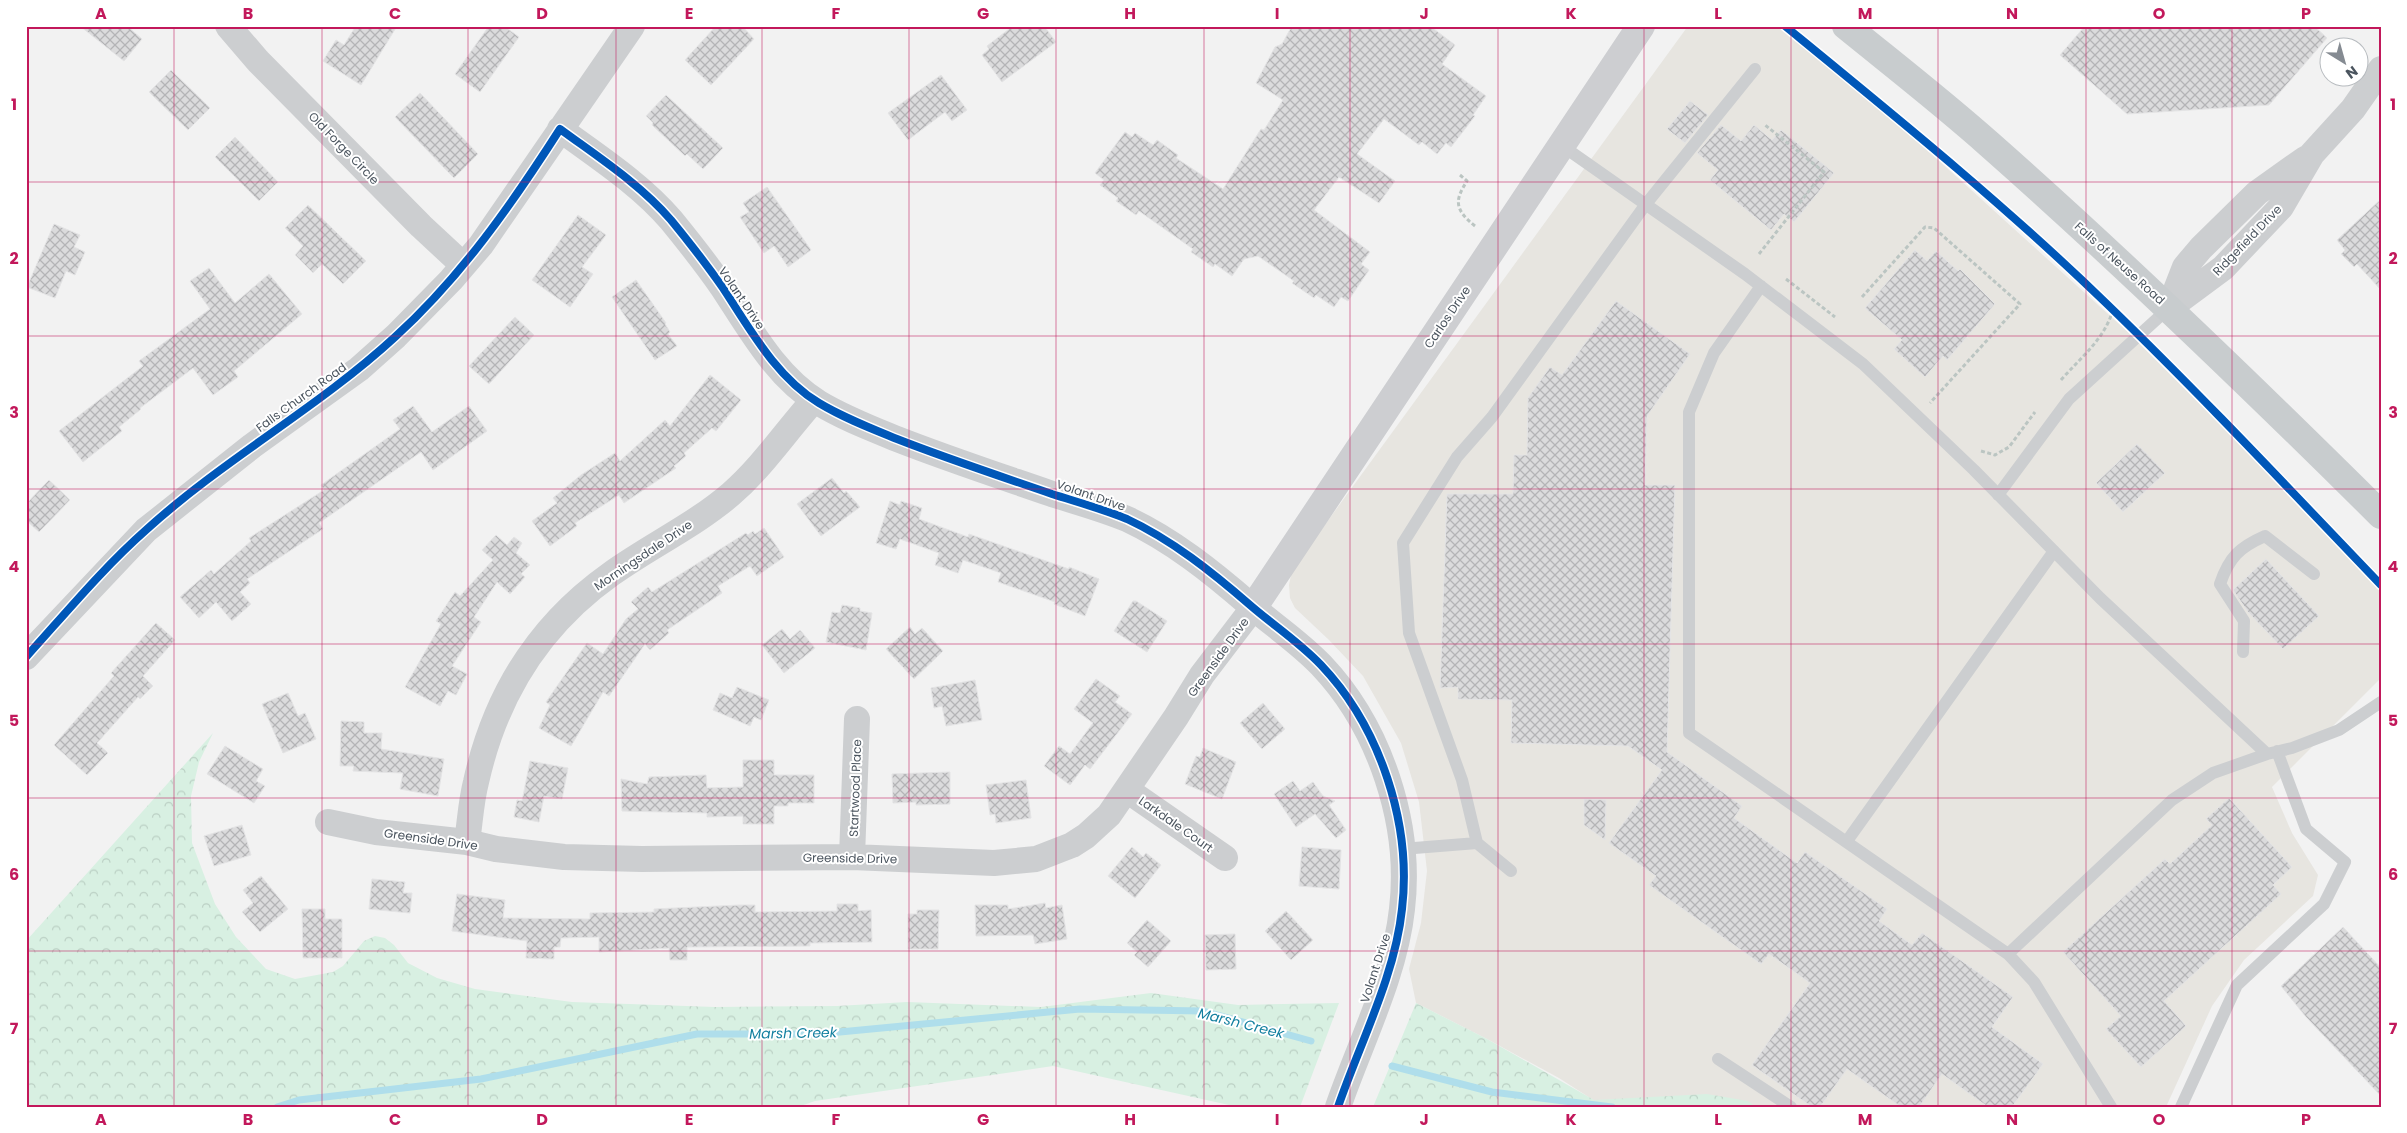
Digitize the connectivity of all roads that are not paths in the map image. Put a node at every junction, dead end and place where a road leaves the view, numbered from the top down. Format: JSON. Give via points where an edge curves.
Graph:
{"nodes":[{"id":1,"x":228,"y":26,"type":"edge"},
{"id":2,"x":632,"y":26,"type":"edge"},
{"id":3,"x":1641,"y":26,"type":"edge"},
{"id":4,"x":1846,"y":26,"type":"edge"},
{"id":5,"x":1755,"y":69,"type":"dead end"},
{"id":6,"x":2381,"y":69,"type":"edge"},
{"id":7,"x":560,"y":129,"type":"junction"},
{"id":8,"x":1561,"y":145,"type":"junction"},
{"id":9,"x":1646,"y":204,"type":"junction"},
{"id":10,"x":463,"y":266,"type":"junction"},
{"id":11,"x":1761,"y":286,"type":"junction"},
{"id":12,"x":2169,"y":308,"type":"junction"},
{"id":13,"x":814,"y":400,"type":"junction"},
{"id":14,"x":1998,"y":495,"type":"junction"},
{"id":15,"x":2381,"y":515,"type":"edge"},
{"id":16,"x":2054,"y":551,"type":"junction"},
{"id":17,"x":2314,"y":574,"type":"dead end"},
{"id":18,"x":1254,"y":608,"type":"junction"},
{"id":19,"x":2243,"y":652,"type":"dead end"},
{"id":20,"x":26,"y":657,"type":"edge"},
{"id":21,"x":2381,"y":702,"type":"edge"},
{"id":22,"x":857,"y":719,"type":"dead end"},
{"id":23,"x":2272,"y":752,"type":"junction"},
{"id":24,"x":1127,"y":790,"type":"junction"},
{"id":25,"x":328,"y":822,"type":"dead end"},
{"id":26,"x":1847,"y":840,"type":"junction"},
{"id":27,"x":467,"y":842,"type":"junction"},
{"id":28,"x":1477,"y":843,"type":"junction"},
{"id":29,"x":1402,"y":849,"type":"junction"},
{"id":30,"x":852,"y":857,"type":"junction"},
{"id":31,"x":1225,"y":858,"type":"dead end"},
{"id":32,"x":1511,"y":871,"type":"dead end"},
{"id":33,"x":2008,"y":954,"type":"junction"},
{"id":34,"x":1718,"y":1058,"type":"dead end"},
{"id":35,"x":1338,"y":1107,"type":"edge"},
{"id":36,"x":1791,"y":1107,"type":"edge"},
{"id":37,"x":2111,"y":1107,"type":"edge"},
{"id":38,"x":2181,"y":1107,"type":"edge"}],
"edges":[{"from":1,"to":10,"type":"street","name":"Old Forge Circle"},
{"from":2,"to":7,"type":"street","name":"Falls Church Road"},
{"from":3,"to":8,"type":"street","name":"Carlos Drive"},
{"from":4,"to":12,"type":"main road","name":"Falls of Neuse Road","via":[[1987,142]]},
{"from":5,"to":9,"type":"lane"},
{"from":6,"to":12,"type":"street","name":"Ridgefield Drive","via":[[2353,108],[2312,154],[2257,193],[2201,248],[2185,267]]},
{"from":7,"to":10,"type":"street","name":"Falls Church Road","via":[[481,245]]},
{"from":7,"to":13,"type":"street","name":"Volant Drive","via":[[616,170],[669,218],[722,287],[753,335],[795,384]]},
{"from":8,"to":9,"type":"lane"},
{"from":8,"to":18,"type":"street","name":"Carlos Drive"},
{"from":9,"to":11,"type":"lane"},
{"from":9,"to":28,"type":"lane","via":[[1492,417],[1457,457],[1403,543],[1409,633],[1462,780]]},
{"from":10,"to":20,"type":"street","name":"Falls Church Road","via":[[396,336],[359,369],[252,446],[146,530]]},
{"from":11,"to":14,"type":"lane","via":[[1863,364]]},
{"from":11,"to":26,"type":"lane","via":[[1714,353],[1689,412],[1689,732]]},
{"from":12,"to":14,"type":"lane","via":[[2069,399]]},
{"from":12,"to":15,"type":"main road","name":"Falls of Neuse Road"},
{"from":13,"to":18,"type":"street","name":"Volant Drive","via":[[844,418],[947,459],[1127,520],[1178,549],[1221,579]]},
{"from":13,"to":27,"type":"street","name":"Morningsdale Drive","via":[[765,460],[731,494],[703,516],[605,579],[566,610],[542,638],[520,667],[501,705],[475,783]]},
{"from":14,"to":16,"type":"lane"},
{"from":16,"to":23,"type":"lane","via":[[2116,614]]},
{"from":16,"to":26,"type":"lane"},
{"from":17,"to":19,"type":"lane","via":[[2265,536],[2248,544],[2226,565],[2220,584],[2244,621]]},
{"from":18,"to":24,"type":"street","name":"Greenside Drive","via":[[1202,675]]},
{"from":18,"to":29,"type":"street","name":"Volant Drive","via":[[1320,665],[1357,712],[1392,795]]},
{"from":21,"to":23,"type":"lane","via":[[2339,730]]},
{"from":22,"to":30,"type":"street","name":"Startwood Place"},
{"from":23,"to":33,"type":"lane","via":[[2213,773],[2172,800]]},
{"from":23,"to":38,"type":"lane","via":[[2306,829],[2345,862],[2324,904],[2237,985]]},
{"from":24,"to":30,"type":"street","name":"Greenside Drive","via":[[1109,815],[1086,836],[1036,859],[994,863]]},
{"from":24,"to":31,"type":"street","name":"Larkdale Court"},
{"from":25,"to":27,"type":"street","name":"Greenside Drive","via":[[376,832]]},
{"from":26,"to":33,"type":"lane"},
{"from":27,"to":30,"type":"street","name":"Greenside Drive","via":[[564,857]]},
{"from":28,"to":29,"type":"lane"},
{"from":28,"to":32,"type":"lane"},
{"from":29,"to":35,"type":"street","name":"Volant Drive","via":[[1404,886],[1395,950]]},
{"from":33,"to":37,"type":"lane","via":[[2034,982]]},
{"from":34,"to":36,"type":"lane"}]}
